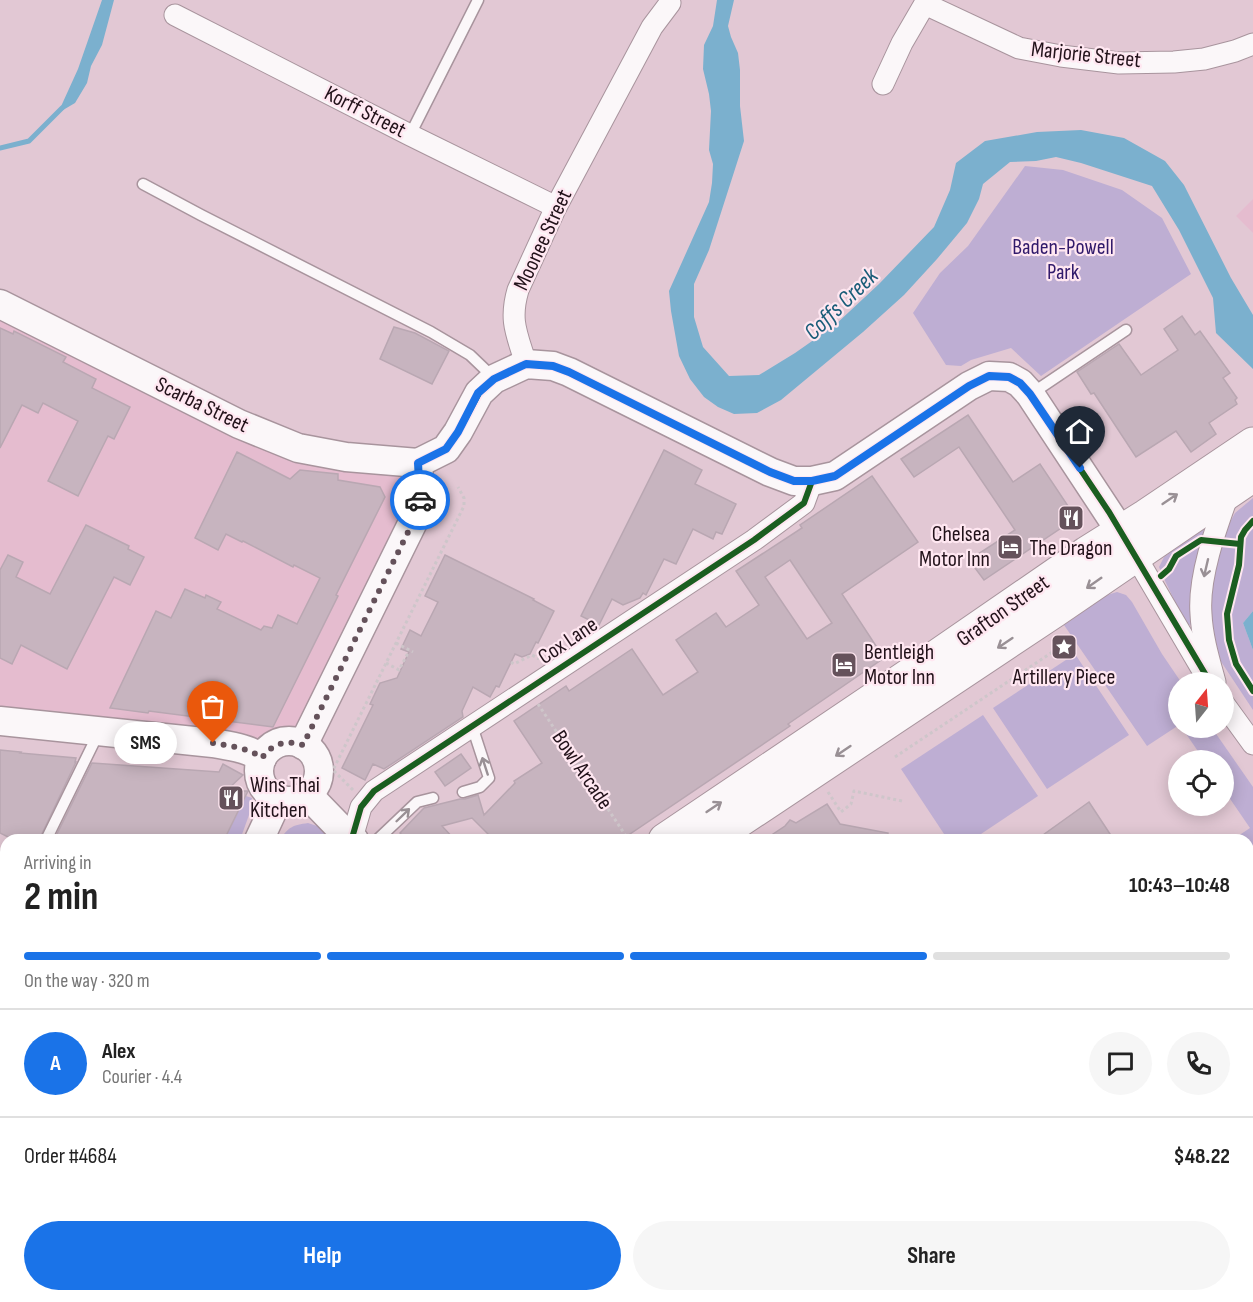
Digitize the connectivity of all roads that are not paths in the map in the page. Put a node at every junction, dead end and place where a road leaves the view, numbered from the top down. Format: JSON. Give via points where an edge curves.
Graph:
{"nodes":[{"id":1,"x":478,"y":0,"type":"edge"},
{"id":2,"x":926,"y":2,"type":"edge"},
{"id":3,"x":670,"y":3,"type":"dead end"},
{"id":4,"x":175,"y":15,"type":"dead end"},
{"id":5,"x":1253,"y":44,"type":"edge"},
{"id":6,"x":883,"y":84,"type":"dead end"},
{"id":7,"x":410,"y":135,"type":"junction"},
{"id":8,"x":143,"y":184,"type":"dead end"},
{"id":9,"x":556,"y":207,"type":"junction"},
{"id":10,"x":0,"y":304,"type":"edge"},
{"id":11,"x":1126,"y":330,"type":"dead end"},
{"id":12,"x":526,"y":364,"type":"junction"},
{"id":13,"x":494,"y":379,"type":"junction"},
{"id":14,"x":1030,"y":394,"type":"junction"},
{"id":15,"x":1253,"y":444,"type":"edge"},
{"id":16,"x":418,"y":463,"type":"junction"},
{"id":17,"x":812,"y":481,"type":"junction"},
{"id":18,"x":1241,"y":484,"type":"edge"},
{"id":19,"x":1128,"y":543,"type":"junction"},
{"id":20,"x":1204,"y":672,"type":"edge"},
{"id":21,"x":1212,"y":672,"type":"edge"},
{"id":22,"x":1234,"y":718,"type":"edge"},
{"id":23,"x":0,"y":721,"type":"edge"},
{"id":24,"x":472,"y":726,"type":"junction"},
{"id":25,"x":100,"y":732,"type":"junction"},
{"id":26,"x":1253,"y":744,"type":"edge"},
{"id":27,"x":303,"y":745,"type":"junction"},
{"id":28,"x":262,"y":758,"type":"junction"},
{"id":29,"x":463,"y":792,"type":"dead end"},
{"id":30,"x":308,"y":795,"type":"junction"},
{"id":31,"x":434,"y":798,"type":"dead end"},
{"id":32,"x":278,"y":799,"type":"junction"},
{"id":33,"x":48,"y":834,"type":"edge"},
{"id":34,"x":262,"y":834,"type":"edge"},
{"id":35,"x":352,"y":834,"type":"edge"},
{"id":36,"x":361,"y":834,"type":"edge"},
{"id":37,"x":369,"y":834,"type":"edge"},
{"id":38,"x":674,"y":834,"type":"edge"},
{"id":39,"x":719,"y":834,"type":"edge"}],
"edges":[{"from":1,"to":7,"type":"lane"},
{"from":2,"to":5,"type":"street","name":"Marjorie Street","via":[[1019,48],[1061,56],[1119,63],[1174,62]]},
{"from":2,"to":6,"type":"street"},
{"from":3,"to":9,"type":"street","name":"Moonee Street","via":[[652,27]]},
{"from":4,"to":7,"type":"street","name":"Korff Street"},
{"from":7,"to":9,"type":"street","name":"Korff Street"},
{"from":8,"to":13,"type":"lane","via":[[431,332],[470,355]]},
{"from":9,"to":12,"type":"street","name":"Moonee Street","via":[[514,304],[513,321]]},
{"from":10,"to":16,"type":"street","name":"Scarba Street","via":[[239,424],[298,448]]},
{"from":11,"to":14,"type":"lane"},
{"from":12,"to":13,"type":"street"},
{"from":12,"to":17,"type":"street","via":[[569,372],[770,472],[794,481]]},
{"from":13,"to":16,"type":"street","via":[[478,393],[446,449]]},
{"from":14,"to":17,"type":"street","via":[[1009,377],[989,376],[835,476]]},
{"from":14,"to":19,"type":"street"},
{"from":19,"to":15,"type":"highway","name":"Grafton Street","one_way":true},
{"from":16,"to":27,"type":"street","via":[[420,501],[414,520]]},
{"from":17,"to":24,"type":"street","name":"Cox Lane","via":[[804,503],[785,517]]},
{"from":18,"to":19,"type":"highway","name":"Grafton Street"},
{"from":18,"to":21,"type":"street","one_way":true,"via":[[1214,533],[1202,584],[1201,616]]},
{"from":19,"to":20,"type":"street"},
{"from":38,"to":19,"type":"highway","name":"Grafton Street","one_way":true,"via":[[1087,554]]},
{"from":19,"to":39,"type":"highway","name":"Grafton Street","one_way":true,"via":[[1054,611]]},
{"from":22,"to":26,"type":"street"},
{"from":23,"to":25,"type":"street"},
{"from":29,"to":24,"type":"lane","one_way":true,"via":[[480,787],[489,778]]},
{"from":24,"to":36,"type":"street","name":"Cox Lane","via":[[375,791],[361,807]]},
{"from":25,"to":28,"type":"street","via":[[213,743],[256,753]]},
{"from":25,"to":33,"type":"lane"},
{"from":27,"to":28,"type":"street","via":[[284,742]]},
{"from":27,"to":30,"type":"street","via":[[319,769]]},
{"from":28,"to":32,"type":"street","via":[[260,781]]},
{"from":30,"to":32,"type":"street","via":[[293,801]]},
{"from":30,"to":35,"type":"street","via":[[339,827]]},
{"from":37,"to":31,"type":"lane","one_way":true,"via":[[417,802]]},
{"from":32,"to":34,"type":"street"}]}
